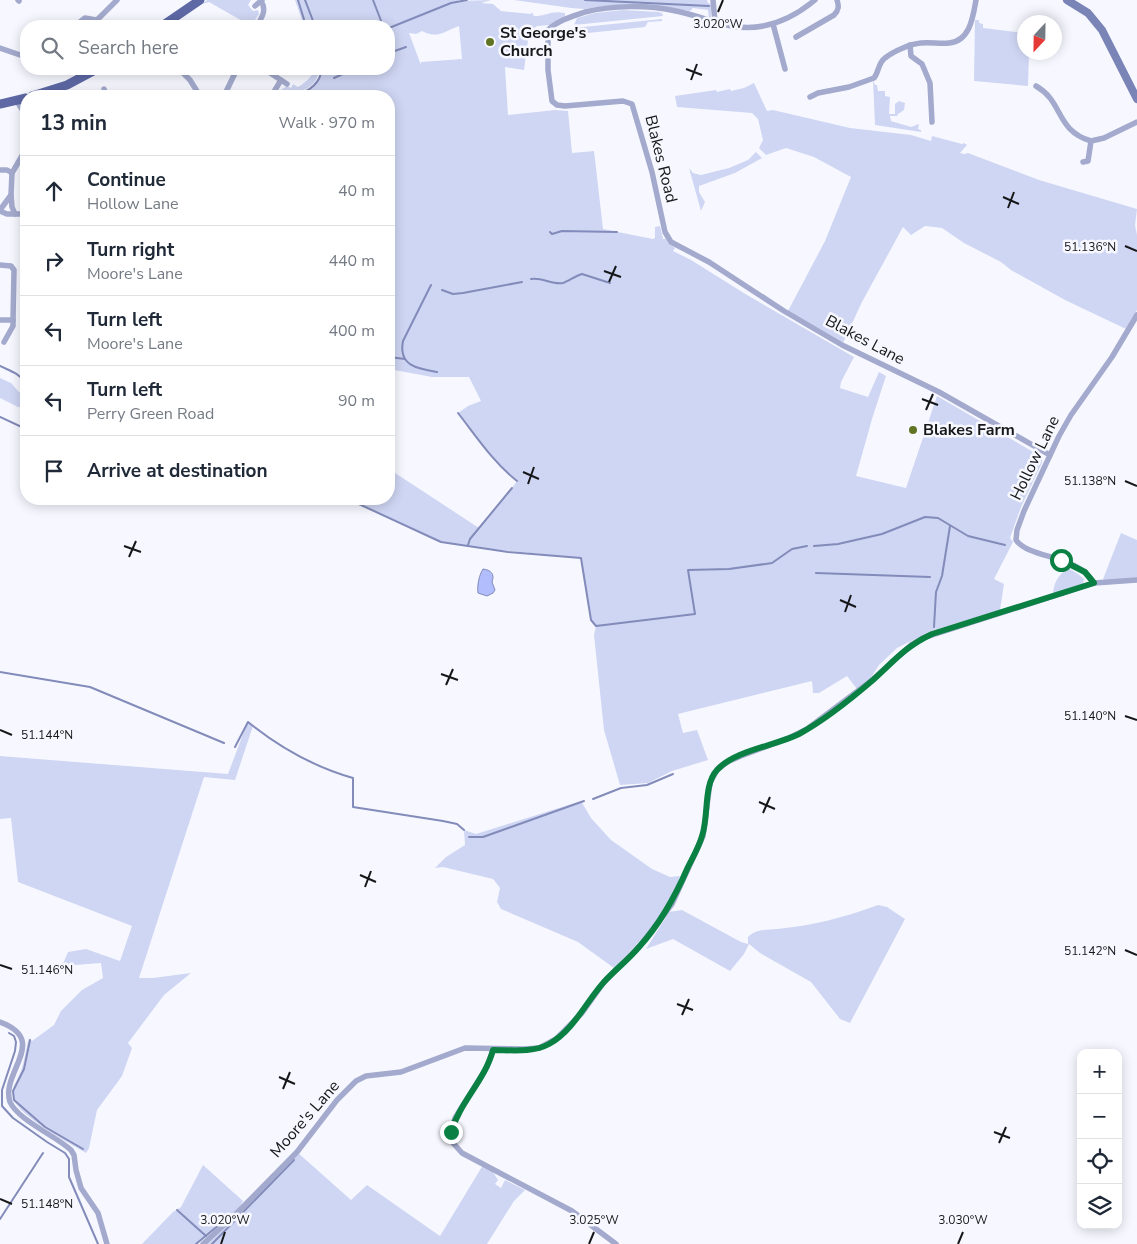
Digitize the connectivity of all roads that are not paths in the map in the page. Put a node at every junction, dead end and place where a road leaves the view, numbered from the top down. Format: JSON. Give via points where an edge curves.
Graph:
{"nodes":[{"id":1,"x":117,"y":0,"type":"edge"},
{"id":2,"x":200,"y":0,"type":"edge"},
{"id":3,"x":262,"y":0,"type":"edge"},
{"id":4,"x":713,"y":0,"type":"edge"},
{"id":5,"x":816,"y":0,"type":"edge"},
{"id":6,"x":837,"y":0,"type":"edge"},
{"id":7,"x":976,"y":0,"type":"edge"},
{"id":8,"x":1067,"y":0,"type":"edge"},
{"id":9,"x":255,"y":6,"type":"dead end"},
{"id":10,"x":83,"y":20,"type":"edge"},
{"id":11,"x":96,"y":20,"type":"edge"},
{"id":12,"x":96,"y":20,"type":"edge"},
{"id":13,"x":171,"y":20,"type":"edge"},
{"id":14,"x":260,"y":20,"type":"edge"},
{"id":15,"x":715,"y":22,"type":"junction"},
{"id":16,"x":774,"y":24,"type":"junction"},
{"id":17,"x":796,"y":37,"type":"dead end"},
{"id":18,"x":910,"y":45,"type":"junction"},
{"id":19,"x":2,"y":49,"type":"edge"},
{"id":20,"x":20,"y":55,"type":"edge"},
{"id":21,"x":785,"y":70,"type":"dead end"},
{"id":22,"x":85,"y":75,"type":"edge"},
{"id":23,"x":185,"y":75,"type":"edge"},
{"id":24,"x":234,"y":75,"type":"edge"},
{"id":25,"x":273,"y":75,"type":"edge"},
{"id":26,"x":1036,"y":86,"type":"dead end"},
{"id":27,"x":50,"y":90,"type":"edge"},
{"id":28,"x":196,"y":90,"type":"edge"},
{"id":29,"x":227,"y":90,"type":"edge"},
{"id":30,"x":276,"y":90,"type":"dead end"},
{"id":31,"x":810,"y":97,"type":"dead end"},
{"id":32,"x":20,"y":99,"type":"edge"},
{"id":33,"x":1137,"y":99,"type":"edge"},
{"id":34,"x":17,"y":100,"type":"junction"},
{"id":35,"x":0,"y":104,"type":"edge"},
{"id":36,"x":20,"y":105,"type":"edge"},
{"id":37,"x":932,"y":122,"type":"dead end"},
{"id":38,"x":1137,"y":122,"type":"edge"},
{"id":39,"x":1091,"y":141,"type":"junction"},
{"id":40,"x":20,"y":159,"type":"edge"},
{"id":41,"x":1083,"y":162,"type":"dead end"},
{"id":42,"x":0,"y":170,"type":"edge"},
{"id":43,"x":12,"y":173,"type":"junction"},
{"id":44,"x":11,"y":194,"type":"junction"},
{"id":45,"x":0,"y":210,"type":"edge"},
{"id":46,"x":15,"y":214,"type":"junction"},
{"id":47,"x":20,"y":214,"type":"edge"},
{"id":48,"x":671,"y":242,"type":"joint"},
{"id":49,"x":0,"y":265,"type":"edge"},
{"id":50,"x":1137,"y":315,"type":"edge"},
{"id":51,"x":0,"y":320,"type":"edge"},
{"id":52,"x":13,"y":320,"type":"junction"},
{"id":53,"x":4,"y":342,"type":"dead end"},
{"id":54,"x":1050,"y":454,"type":"junction"},
{"id":55,"x":1137,"y":580,"type":"edge"},
{"id":56,"x":1094,"y":583,"type":"junction"},
{"id":57,"x":0,"y":1022,"type":"edge"},
{"id":58,"x":493,"y":1050,"type":"junction"},
{"id":59,"x":107,"y":1244,"type":"edge"},
{"id":60,"x":203,"y":1244,"type":"edge"},
{"id":61,"x":616,"y":1244,"type":"edge"}],
"edges":[{"from":1,"to":11,"type":"street"},
{"from":2,"to":13,"type":"main road"},
{"from":3,"to":9,"type":"street"},
{"from":3,"to":14,"type":"street","via":[[264,14]]},
{"from":4,"to":15,"type":"street"},
{"from":5,"to":16,"type":"street","via":[[797,14]]},
{"from":6,"to":17,"type":"street","via":[[838,12]]},
{"from":7,"to":18,"type":"street","via":[[972,20],[960,39]]},
{"from":8,"to":33,"type":"main road","via":[[1088,13],[1102,30]]},
{"from":10,"to":12,"type":"street"},
{"from":15,"to":16,"type":"street","via":[[742,27]]},
{"from":15,"to":48,"type":"street","name":"Blakes Road","via":[[673,10],[605,9],[571,17],[550,28],[547,34],[552,101],[565,106],[623,101],[632,104],[665,232]]},
{"from":16,"to":21,"type":"street"},
{"from":18,"to":31,"type":"street","via":[[883,59],[874,78]]},
{"from":18,"to":37,"type":"street","via":[[911,56],[922,64],[930,83]]},
{"from":19,"to":20,"type":"street"},
{"from":22,"to":27,"type":"main road"},
{"from":23,"to":28,"type":"street"},
{"from":24,"to":29,"type":"street"},
{"from":25,"to":30,"type":"street","via":[[284,82]]},
{"from":26,"to":39,"type":"street","via":[[1050,97],[1068,129]]},
{"from":32,"to":34,"type":"main road"},
{"from":34,"to":35,"type":"main road"},
{"from":34,"to":36,"type":"street"},
{"from":38,"to":39,"type":"street"},
{"from":39,"to":41,"type":"street","via":[[1090,157]]},
{"from":40,"to":43,"type":"street"},
{"from":42,"to":43,"type":"street"},
{"from":43,"to":44,"type":"street"},
{"from":44,"to":45,"type":"street"},
{"from":44,"to":46,"type":"street"},
{"from":45,"to":46,"type":"street"},
{"from":46,"to":47,"type":"street"},
{"from":48,"to":54,"type":"street","name":"Blakes Lane","via":[[842,345],[952,399]]},
{"from":49,"to":52,"type":"street","via":[[11,266],[14,270]]},
{"from":50,"to":54,"type":"street","name":"Hollow Lane","via":[[1063,428]]},
{"from":51,"to":52,"type":"street"},
{"from":52,"to":53,"type":"street"},
{"from":54,"to":56,"type":"street","name":"Hollow Lane","via":[[1024,511],[1016,540],[1023,547],[1072,564]]},
{"from":55,"to":56,"type":"street","name":"Moore's Lane"},
{"from":56,"to":58,"type":"street","name":"Moore's Lane","via":[[932,634],[896,657],[871,681],[807,729],[723,765],[710,783],[705,828],[696,851],[672,904],[653,930],[556,1039],[539,1048]]},
{"from":57,"to":59,"type":"street","via":[[18,1033],[22,1042],[9,1086],[10,1102],[22,1115],[71,1150],[81,1188],[98,1214]]},
{"from":58,"to":60,"type":"street","name":"Moore's Lane","via":[[465,1048],[401,1072],[366,1076],[356,1082],[336,1100],[297,1152]]},
{"from":58,"to":61,"type":"street","via":[[488,1067],[455,1118],[450,1135],[454,1144],[462,1153],[572,1211]]}]}
